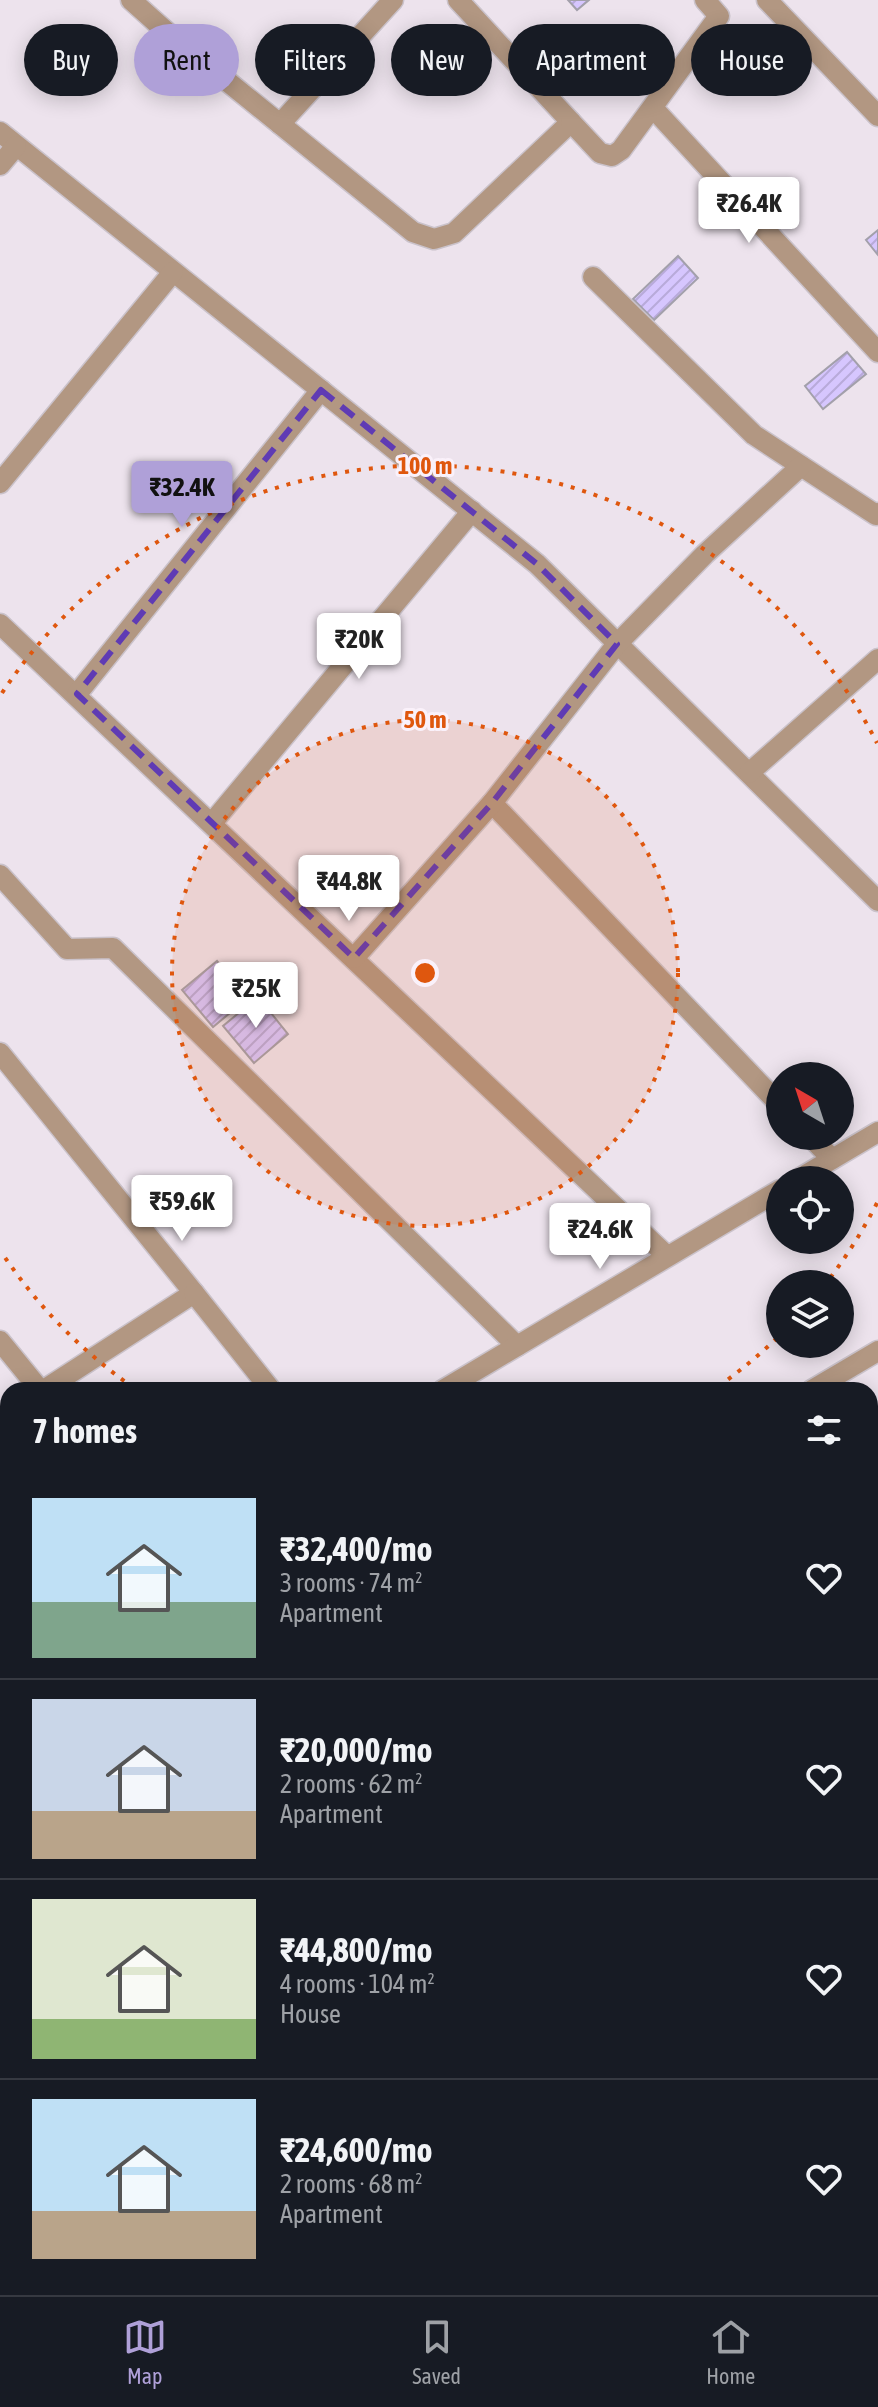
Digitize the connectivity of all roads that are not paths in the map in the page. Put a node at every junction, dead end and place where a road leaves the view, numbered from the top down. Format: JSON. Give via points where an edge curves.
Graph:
{"nodes":[{"id":1,"x":393,"y":0,"type":"edge"},
{"id":2,"x":458,"y":0,"type":"edge"},
{"id":3,"x":705,"y":0,"type":"edge"},
{"id":4,"x":767,"y":0,"type":"edge"},
{"id":5,"x":134,"y":1,"type":"edge"},
{"id":6,"x":725,"y":8,"type":"edge"},
{"id":7,"x":653,"y":108,"type":"junction"},
{"id":8,"x":878,"y":116,"type":"edge"},
{"id":9,"x":571,"y":122,"type":"junction"},
{"id":10,"x":280,"y":124,"type":"junction"},
{"id":11,"x":8,"y":139,"type":"edge"},
{"id":12,"x":0,"y":165,"type":"edge"},
{"id":13,"x":173,"y":272,"type":"junction"},
{"id":14,"x":593,"y":277,"type":"dead end"},
{"id":15,"x":878,"y":352,"type":"edge"},
{"id":16,"x":321,"y":390,"type":"junction"},
{"id":17,"x":801,"y":466,"type":"junction"},
{"id":18,"x":0,"y":483,"type":"edge"},
{"id":19,"x":472,"y":511,"type":"junction"},
{"id":20,"x":878,"y":513,"type":"edge"},
{"id":21,"x":0,"y":624,"type":"edge"},
{"id":22,"x":617,"y":644,"type":"junction"},
{"id":23,"x":878,"y":659,"type":"edge"},
{"id":24,"x":77,"y":694,"type":"junction"},
{"id":25,"x":749,"y":773,"type":"junction"},
{"id":26,"x":492,"y":803,"type":"junction"},
{"id":27,"x":212,"y":823,"type":"junction"},
{"id":28,"x":0,"y":875,"type":"edge"},
{"id":29,"x":878,"y":901,"type":"edge"},
{"id":30,"x":354,"y":958,"type":"junction"},
{"id":31,"x":0,"y":1053,"type":"edge"},
{"id":32,"x":766,"y":1090,"type":"edge"},
{"id":33,"x":878,"y":1132,"type":"edge"},
{"id":34,"x":823,"y":1150,"type":"edge"},
{"id":35,"x":832,"y":1159,"type":"junction"},
{"id":36,"x":820,"y":1166,"type":"edge"},
{"id":37,"x":766,"y":1198,"type":"edge"},
{"id":38,"x":667,"y":1256,"type":"junction"},
{"id":39,"x":194,"y":1293,"type":"junction"},
{"id":40,"x":0,"y":1341,"type":"edge"},
{"id":41,"x":517,"y":1346,"type":"junction"},
{"id":42,"x":878,"y":1351,"type":"edge"},
{"id":43,"x":35,"y":1382,"type":"edge"},
{"id":44,"x":55,"y":1382,"type":"edge"},
{"id":45,"x":265,"y":1382,"type":"edge"},
{"id":46,"x":456,"y":1382,"type":"edge"},
{"id":47,"x":826,"y":1382,"type":"edge"}],
"edges":[{"from":1,"to":10,"type":"street"},
{"from":2,"to":9,"type":"street"},
{"from":3,"to":6,"type":"street"},
{"from":4,"to":8,"type":"street"},
{"from":5,"to":10,"type":"street"},
{"from":6,"to":7,"type":"street"},
{"from":7,"to":9,"type":"street","via":[[612,156],[600,153]]},
{"from":7,"to":15,"type":"street"},
{"from":9,"to":10,"type":"street","via":[[454,233],[434,239],[413,232]]},
{"from":11,"to":12,"type":"street"},
{"from":11,"to":13,"type":"street"},
{"from":13,"to":16,"type":"street"},
{"from":13,"to":18,"type":"street"},
{"from":14,"to":17,"type":"street","via":[[754,435]]},
{"from":16,"to":19,"type":"street"},
{"from":16,"to":24,"type":"street"},
{"from":17,"to":20,"type":"street"},
{"from":17,"to":22,"type":"street"},
{"from":19,"to":22,"type":"street","via":[[537,564]]},
{"from":19,"to":27,"type":"street"},
{"from":21,"to":24,"type":"street"},
{"from":22,"to":25,"type":"street"},
{"from":22,"to":26,"type":"street"},
{"from":23,"to":25,"type":"street"},
{"from":24,"to":27,"type":"street"},
{"from":25,"to":29,"type":"street"},
{"from":26,"to":30,"type":"street"},
{"from":26,"to":32,"type":"street"},
{"from":27,"to":30,"type":"street"},
{"from":28,"to":41,"type":"street","via":[[67,949],[113,948]]},
{"from":30,"to":38,"type":"street"},
{"from":31,"to":39,"type":"street"},
{"from":33,"to":35,"type":"street"},
{"from":34,"to":35,"type":"street"},
{"from":35,"to":36,"type":"street"},
{"from":37,"to":38,"type":"street"},
{"from":38,"to":41,"type":"street"},
{"from":39,"to":44,"type":"street"},
{"from":39,"to":45,"type":"street"},
{"from":40,"to":43,"type":"street"},
{"from":41,"to":46,"type":"street"},
{"from":42,"to":47,"type":"street"}]}
